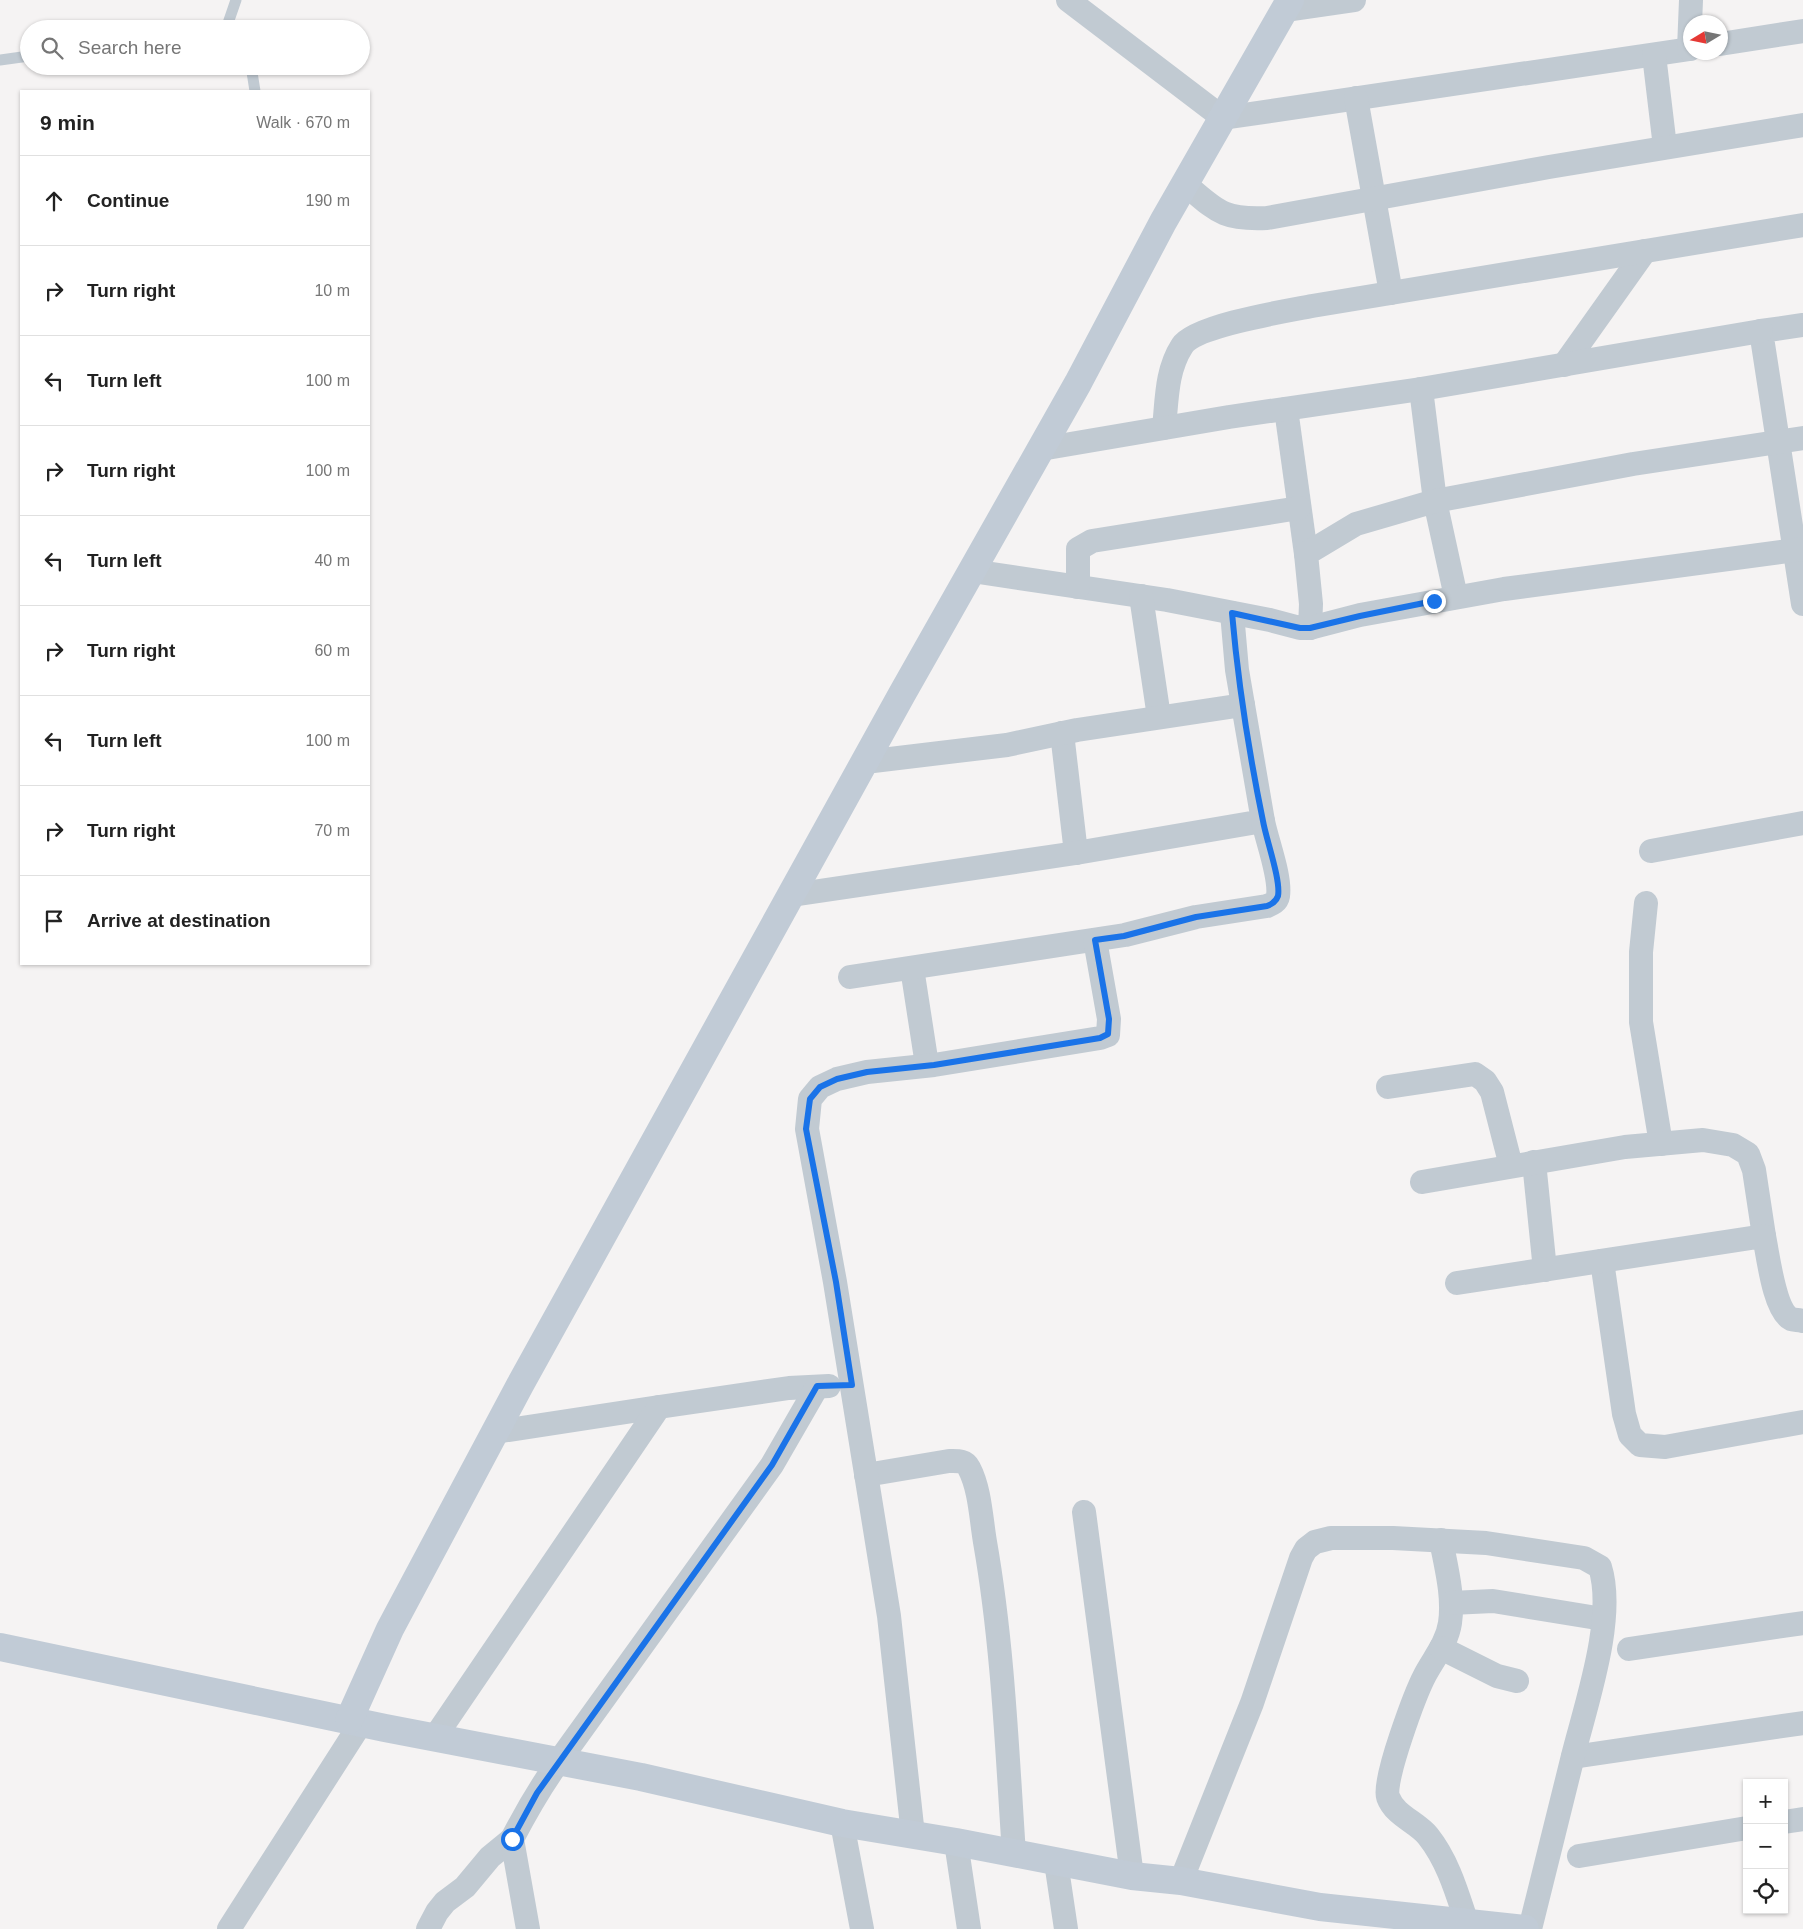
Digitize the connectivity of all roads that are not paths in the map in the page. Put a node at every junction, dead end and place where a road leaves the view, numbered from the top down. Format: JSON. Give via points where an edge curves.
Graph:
{"nodes":[{"id":1,"x":236,"y":0,"type":"edge"},
{"id":2,"x":1068,"y":0,"type":"edge"},
{"id":3,"x":1354,"y":0,"type":"edge"},
{"id":4,"x":1691,"y":0,"type":"edge"},
{"id":5,"x":1287,"y":5,"type":"edge"},
{"id":6,"x":1691,"y":15,"type":"edge"},
{"id":7,"x":229,"y":20,"type":"edge"},
{"id":8,"x":1803,"y":31,"type":"edge"},
{"id":9,"x":1728,"y":43,"type":"edge"},
{"id":10,"x":1683,"y":50,"type":"edge"},
{"id":11,"x":1654,"y":55,"type":"junction"},
{"id":12,"x":20,"y":57,"type":"edge"},
{"id":13,"x":0,"y":60,"type":"edge"},
{"id":14,"x":252,"y":75,"type":"edge"},
{"id":15,"x":255,"y":90,"type":"edge"},
{"id":16,"x":1356,"y":98,"type":"junction"},
{"id":17,"x":1223,"y":118,"type":"junction"},
{"id":18,"x":1803,"y":125,"type":"edge"},
{"id":19,"x":1665,"y":147,"type":"junction"},
{"id":20,"x":1185,"y":184,"type":"junction"},
{"id":21,"x":1375,"y":199,"type":"junction"},
{"id":22,"x":1803,"y":224,"type":"edge"},
{"id":23,"x":1644,"y":251,"type":"junction"},
{"id":24,"x":1391,"y":292,"type":"junction"},
{"id":25,"x":1803,"y":325,"type":"edge"},
{"id":26,"x":1762,"y":331,"type":"junction"},
{"id":27,"x":1564,"y":365,"type":"junction"},
{"id":28,"x":1421,"y":389,"type":"junction"},
{"id":29,"x":1286,"y":409,"type":"junction"},
{"id":30,"x":1164,"y":428,"type":"junction"},
{"id":31,"x":1803,"y":438,"type":"edge"},
{"id":32,"x":1778,"y":442,"type":"junction"},
{"id":33,"x":1041,"y":449,"type":"junction"},
{"id":34,"x":1435,"y":501,"type":"junction"},
{"id":35,"x":1299,"y":508,"type":"junction"},
{"id":36,"x":1799,"y":550,"type":"edge"},
{"id":37,"x":1306,"y":554,"type":"junction"},
{"id":38,"x":972,"y":571,"type":"junction"},
{"id":39,"x":1078,"y":587,"type":"junction"},
{"id":40,"x":1141,"y":596,"type":"junction"},
{"id":41,"x":1456,"y":597,"type":"junction"},
{"id":42,"x":1803,"y":604,"type":"edge"},
{"id":43,"x":1232,"y":613,"type":"junction"},
{"id":44,"x":1310,"y":628,"type":"junction"},
{"id":45,"x":1243,"y":705,"type":"junction"},
{"id":46,"x":1159,"y":717,"type":"junction"},
{"id":47,"x":1062,"y":733,"type":"junction"},
{"id":48,"x":864,"y":762,"type":"junction"},
{"id":49,"x":1263,"y":821,"type":"junction"},
{"id":50,"x":1803,"y":823,"type":"edge"},
{"id":51,"x":1650,"y":851,"type":"dead end"},
{"id":52,"x":1076,"y":853,"type":"junction"},
{"id":53,"x":792,"y":895,"type":"junction"},
{"id":54,"x":1646,"y":903,"type":"dead end"},
{"id":55,"x":1095,"y":940,"type":"junction"},
{"id":56,"x":912,"y":968,"type":"junction"},
{"id":57,"x":850,"y":977,"type":"dead end"},
{"id":58,"x":927,"y":1065,"type":"junction"},
{"id":59,"x":1388,"y":1087,"type":"dead end"},
{"id":60,"x":1661,"y":1144,"type":"junction"},
{"id":61,"x":1534,"y":1162,"type":"junction"},
{"id":62,"x":1511,"y":1166,"type":"junction"},
{"id":63,"x":1422,"y":1182,"type":"dead end"},
{"id":64,"x":1764,"y":1236,"type":"junction"},
{"id":65,"x":1602,"y":1261,"type":"junction"},
{"id":66,"x":1545,"y":1270,"type":"junction"},
{"id":67,"x":1457,"y":1283,"type":"dead end"},
{"id":68,"x":1803,"y":1321,"type":"edge"},
{"id":69,"x":852,"y":1385,"type":"junction"},
{"id":70,"x":817,"y":1386,"type":"junction"},
{"id":71,"x":659,"y":1407,"type":"junction"},
{"id":72,"x":1803,"y":1422,"type":"edge"},
{"id":73,"x":495,"y":1432,"type":"junction"},
{"id":74,"x":866,"y":1475,"type":"junction"},
{"id":75,"x":1084,"y":1512,"type":"dead end"},
{"id":76,"x":1442,"y":1540,"type":"junction"},
{"id":77,"x":1451,"y":1603,"type":"junction"},
{"id":78,"x":1602,"y":1619,"type":"junction"},
{"id":79,"x":1803,"y":1623,"type":"edge"},
{"id":80,"x":0,"y":1646,"type":"edge"},
{"id":81,"x":1441,"y":1648,"type":"junction"},
{"id":82,"x":1629,"y":1649,"type":"dead end"},
{"id":83,"x":1517,"y":1681,"type":"dead end"},
{"id":84,"x":342,"y":1719,"type":"junction"},
{"id":85,"x":1803,"y":1722,"type":"edge"},
{"id":86,"x":435,"y":1737,"type":"junction"},
{"id":87,"x":1573,"y":1756,"type":"junction"},
{"id":88,"x":559,"y":1761,"type":"junction"},
{"id":89,"x":1803,"y":1819,"type":"edge"},
{"id":90,"x":1788,"y":1821,"type":"edge"},
{"id":91,"x":842,"y":1823,"type":"junction"},
{"id":92,"x":1743,"y":1829,"type":"edge"},
{"id":93,"x":913,"y":1835,"type":"junction"},
{"id":94,"x":512,"y":1839,"type":"junction"},
{"id":95,"x":956,"y":1842,"type":"junction"},
{"id":96,"x":1014,"y":1854,"type":"junction"},
{"id":97,"x":1579,"y":1856,"type":"dead end"},
{"id":98,"x":1056,"y":1862,"type":"junction"},
{"id":99,"x":1132,"y":1876,"type":"junction"},
{"id":100,"x":1180,"y":1881,"type":"junction"},
{"id":101,"x":1467,"y":1923,"type":"junction"},
{"id":102,"x":229,"y":1929,"type":"edge"},
{"id":103,"x":428,"y":1929,"type":"edge"},
{"id":104,"x":528,"y":1929,"type":"edge"},
{"id":105,"x":862,"y":1929,"type":"edge"},
{"id":106,"x":969,"y":1929,"type":"edge"},
{"id":107,"x":1066,"y":1929,"type":"edge"},
{"id":108,"x":1525,"y":1929,"type":"edge"},
{"id":109,"x":1530,"y":1929,"type":"edge"}],
"edges":[{"from":1,"to":7,"type":"lane"},
{"from":2,"to":17,"type":"street"},
{"from":3,"to":5,"type":"street"},
{"from":4,"to":6,"type":"street"},
{"from":5,"to":17,"type":"street"},
{"from":8,"to":9,"type":"street"},
{"from":10,"to":11,"type":"street"},
{"from":11,"to":16,"type":"street"},
{"from":11,"to":19,"type":"street"},
{"from":12,"to":13,"type":"lane"},
{"from":14,"to":15,"type":"lane"},
{"from":16,"to":17,"type":"street"},
{"from":16,"to":21,"type":"street"},
{"from":17,"to":20,"type":"street"},
{"from":18,"to":19,"type":"street"},
{"from":19,"to":21,"type":"street"},
{"from":20,"to":21,"type":"street","via":[[1219,213],[1244,219]]},
{"from":20,"to":33,"type":"street"},
{"from":21,"to":24,"type":"street"},
{"from":22,"to":23,"type":"street"},
{"from":23,"to":24,"type":"street"},
{"from":23,"to":27,"type":"street"},
{"from":24,"to":30,"type":"street","via":[[1312,306],[1202,333],[1182,345],[1169,374]]},
{"from":25,"to":26,"type":"street"},
{"from":26,"to":27,"type":"street"},
{"from":26,"to":32,"type":"street"},
{"from":27,"to":28,"type":"street"},
{"from":28,"to":29,"type":"street"},
{"from":28,"to":34,"type":"street"},
{"from":29,"to":30,"type":"street"},
{"from":29,"to":35,"type":"street"},
{"from":30,"to":33,"type":"street"},
{"from":31,"to":32,"type":"street"},
{"from":32,"to":34,"type":"street","via":[[1633,464]]},
{"from":32,"to":36,"type":"street"},
{"from":33,"to":38,"type":"street"},
{"from":34,"to":37,"type":"street","via":[[1356,524]]},
{"from":34,"to":41,"type":"street"},
{"from":35,"to":37,"type":"street"},
{"from":35,"to":39,"type":"street","via":[[1092,541],[1078,549]]},
{"from":36,"to":41,"type":"street","via":[[1627,571]]},
{"from":36,"to":42,"type":"street"},
{"from":37,"to":44,"type":"street"},
{"from":38,"to":39,"type":"street"},
{"from":38,"to":48,"type":"street"},
{"from":39,"to":40,"type":"street"},
{"from":40,"to":43,"type":"street"},
{"from":40,"to":46,"type":"street"},
{"from":41,"to":44,"type":"street"},
{"from":43,"to":44,"type":"street"},
{"from":43,"to":45,"type":"street"},
{"from":45,"to":46,"type":"street"},
{"from":45,"to":49,"type":"street"},
{"from":46,"to":47,"type":"street"},
{"from":47,"to":48,"type":"street","via":[[1007,745]]},
{"from":47,"to":52,"type":"street"},
{"from":48,"to":53,"type":"street"},
{"from":49,"to":52,"type":"street"},
{"from":49,"to":55,"type":"street","via":[[1276,880],[1278,896],[1274,903]]},
{"from":50,"to":51,"type":"street"},
{"from":52,"to":53,"type":"street"},
{"from":53,"to":73,"type":"street"},
{"from":54,"to":60,"type":"street","via":[[1641,952],[1641,1022]]},
{"from":55,"to":56,"type":"street"},
{"from":55,"to":58,"type":"street","via":[[1109,1019],[1108,1034],[1039,1049]]},
{"from":56,"to":57,"type":"street"},
{"from":56,"to":58,"type":"street"},
{"from":58,"to":69,"type":"street","via":[[837,1079],[820,1087],[810,1099],[806,1129]]},
{"from":59,"to":62,"type":"street","via":[[1475,1074],[1485,1080],[1492,1092]]},
{"from":60,"to":61,"type":"street"},
{"from":60,"to":64,"type":"street","via":[[1702,1140],[1733,1145],[1748,1154],[1754,1170]]},
{"from":61,"to":62,"type":"street"},
{"from":61,"to":66,"type":"street"},
{"from":62,"to":63,"type":"street"},
{"from":64,"to":65,"type":"street"},
{"from":64,"to":68,"type":"street","via":[[1778,1299],[1791,1319]]},
{"from":65,"to":66,"type":"street"},
{"from":65,"to":72,"type":"street","via":[[1624,1414],[1630,1435],[1640,1445],[1665,1447]]},
{"from":66,"to":67,"type":"street"},
{"from":69,"to":70,"type":"street"},
{"from":69,"to":74,"type":"street"},
{"from":70,"to":71,"type":"street"},
{"from":70,"to":88,"type":"street","via":[[772,1465]]},
{"from":71,"to":73,"type":"street"},
{"from":71,"to":86,"type":"street"},
{"from":73,"to":84,"type":"street"},
{"from":74,"to":93,"type":"street","via":[[889,1616]]},
{"from":74,"to":96,"type":"street","via":[[949,1461],[963,1461],[969,1466],[978,1495],[990,1570],[1002,1681]]},
{"from":75,"to":99,"type":"street"},
{"from":76,"to":77,"type":"street"},
{"from":76,"to":78,"type":"street","via":[[1486,1543],[1584,1558],[1600,1567],[1604,1582]]},
{"from":76,"to":100,"type":"street","via":[[1331,1538],[1306,1548],[1252,1703]]},
{"from":77,"to":78,"type":"street","via":[[1501,1602]]},
{"from":77,"to":81,"type":"street","via":[[1450,1625]]},
{"from":78,"to":87,"type":"street","via":[[1596,1664]]},
{"from":79,"to":82,"type":"street"},
{"from":80,"to":84,"type":"street"},
{"from":81,"to":83,"type":"street","via":[[1497,1676]]},
{"from":81,"to":101,"type":"street","via":[[1425,1676],[1386,1786],[1388,1797],[1399,1813],[1427,1835],[1443,1858]]},
{"from":84,"to":86,"type":"street"},
{"from":84,"to":102,"type":"street"},
{"from":85,"to":87,"type":"street"},
{"from":86,"to":88,"type":"street"},
{"from":87,"to":109,"type":"street"},
{"from":88,"to":91,"type":"street"},
{"from":88,"to":94,"type":"street"},
{"from":89,"to":90,"type":"street"},
{"from":91,"to":93,"type":"street"},
{"from":91,"to":105,"type":"street"},
{"from":92,"to":97,"type":"street"},
{"from":93,"to":95,"type":"street"},
{"from":94,"to":103,"type":"street","via":[[490,1857],[465,1887],[445,1902]]},
{"from":94,"to":104,"type":"street"},
{"from":95,"to":96,"type":"street"},
{"from":95,"to":106,"type":"street"},
{"from":96,"to":98,"type":"street"},
{"from":98,"to":99,"type":"street"},
{"from":98,"to":107,"type":"street"},
{"from":99,"to":100,"type":"street"},
{"from":100,"to":101,"type":"street","via":[[1320,1907]]},
{"from":101,"to":108,"type":"street"}]}
